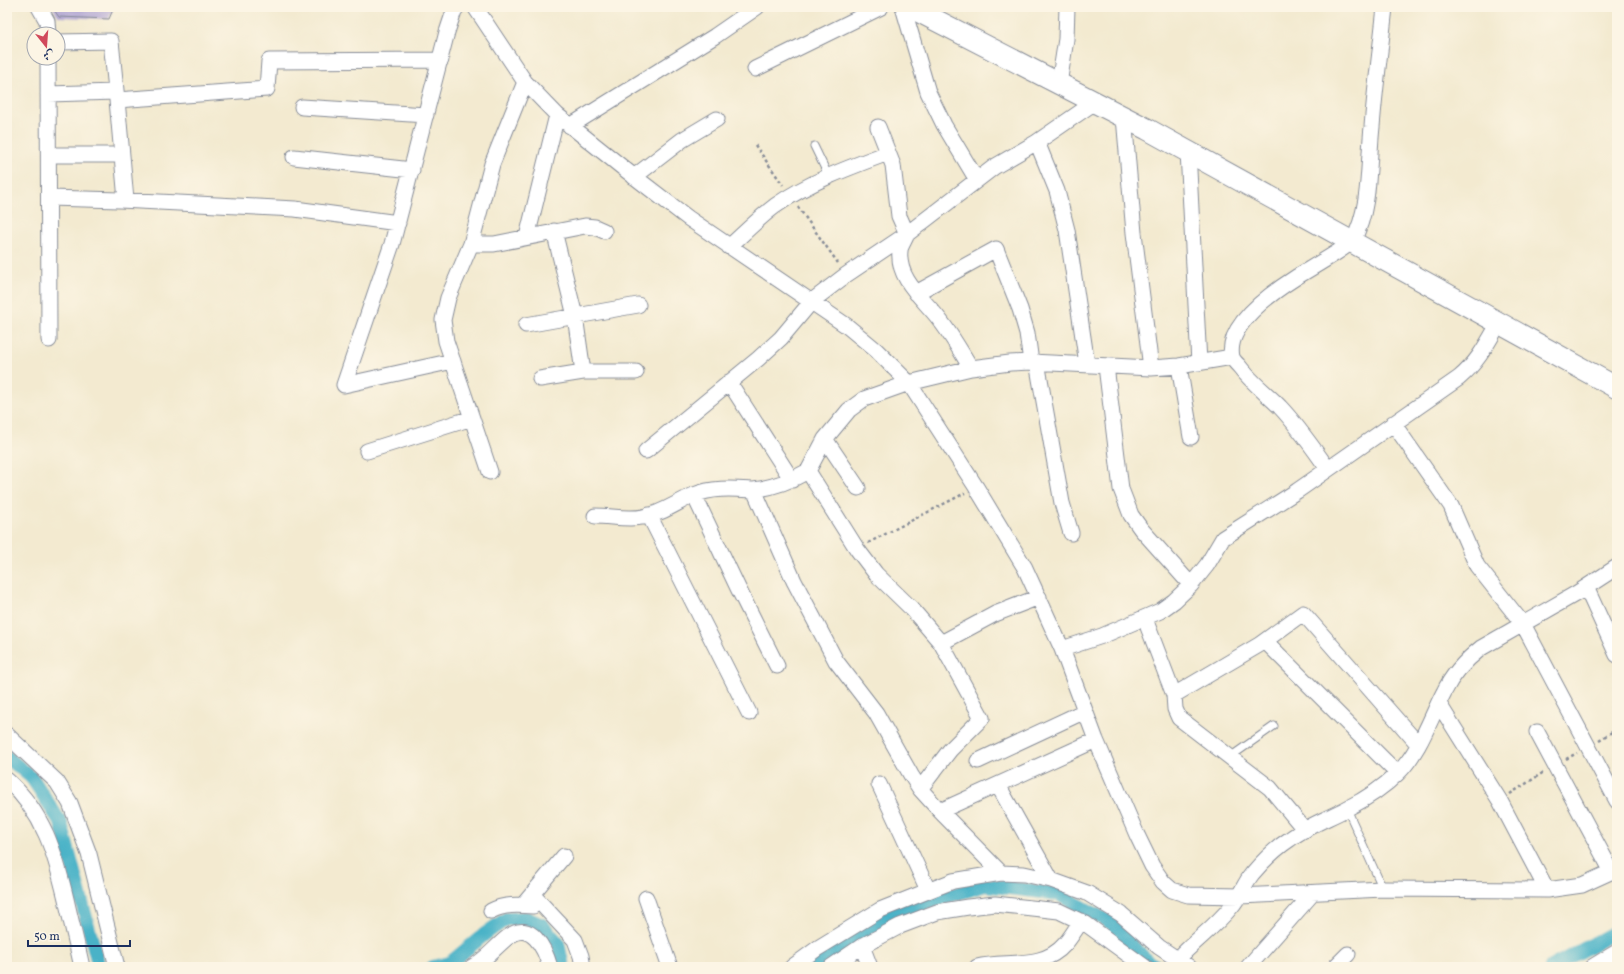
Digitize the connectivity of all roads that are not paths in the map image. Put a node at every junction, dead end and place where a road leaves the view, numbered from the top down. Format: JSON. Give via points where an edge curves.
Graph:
{"nodes":[{"id":1,"x":39,"y":7,"type":"edge"},
{"id":2,"x":457,"y":7,"type":"edge"},
{"id":3,"x":475,"y":7,"type":"edge"},
{"id":4,"x":757,"y":7,"type":"edge"},
{"id":5,"x":881,"y":7,"type":"edge"},
{"id":6,"x":904,"y":7,"type":"edge"},
{"id":7,"x":910,"y":7,"type":"edge"},
{"id":8,"x":1066,"y":7,"type":"edge"},
{"id":9,"x":1385,"y":7,"type":"edge"},
{"id":10,"x":47,"y":26,"type":"edge"},
{"id":11,"x":66,"y":42,"type":"edge"},
{"id":12,"x":441,"y":60,"type":"junction"},
{"id":13,"x":48,"y":66,"type":"edge"},
{"id":14,"x":755,"y":69,"type":"dead end"},
{"id":15,"x":524,"y":82,"type":"junction"},
{"id":16,"x":1059,"y":84,"type":"junction"},
{"id":17,"x":48,"y":94,"type":"junction"},
{"id":18,"x":116,"y":96,"type":"junction"},
{"id":19,"x":1095,"y":102,"type":"junction"},
{"id":20,"x":302,"y":107,"type":"dead end"},
{"id":21,"x":426,"y":115,"type":"junction"},
{"id":22,"x":557,"y":115,"type":"junction"},
{"id":23,"x":1124,"y":117,"type":"junction"},
{"id":24,"x":717,"y":119,"type":"dead end"},
{"id":25,"x":570,"y":126,"type":"junction"},
{"id":26,"x":878,"y":127,"type":"dead end"},
{"id":27,"x":1037,"y":142,"type":"junction"},
{"id":28,"x":814,"y":146,"type":"dead end"},
{"id":29,"x":1188,"y":152,"type":"junction"},
{"id":30,"x":888,"y":153,"type":"junction"},
{"id":31,"x":49,"y":155,"type":"junction"},
{"id":32,"x":122,"y":155,"type":"junction"},
{"id":33,"x":294,"y":157,"type":"dead end"},
{"id":34,"x":412,"y":170,"type":"junction"},
{"id":35,"x":634,"y":177,"type":"junction"},
{"id":36,"x":828,"y":177,"type":"junction"},
{"id":37,"x":977,"y":180,"type":"junction"},
{"id":38,"x":49,"y":198,"type":"junction"},
{"id":39,"x":126,"y":200,"type":"junction"},
{"id":40,"x":398,"y":223,"type":"junction"},
{"id":41,"x":554,"y":231,"type":"junction"},
{"id":42,"x":604,"y":231,"type":"dead end"},
{"id":43,"x":907,"y":234,"type":"junction"},
{"id":44,"x":527,"y":237,"type":"junction"},
{"id":45,"x":1352,"y":242,"type":"junction"},
{"id":46,"x":471,"y":244,"type":"junction"},
{"id":47,"x":729,"y":247,"type":"junction"},
{"id":48,"x":916,"y":293,"type":"junction"},
{"id":49,"x":812,"y":301,"type":"junction"},
{"id":50,"x":638,"y":305,"type":"dead end"},
{"id":51,"x":575,"y":316,"type":"junction"},
{"id":52,"x":1499,"y":323,"type":"junction"},
{"id":53,"x":526,"y":325,"type":"dead end"},
{"id":54,"x":49,"y":340,"type":"dead end"},
{"id":55,"x":1232,"y":357,"type":"junction"},
{"id":56,"x":453,"y":361,"type":"junction"},
{"id":57,"x":1034,"y":362,"type":"junction"},
{"id":58,"x":1199,"y":363,"type":"junction"},
{"id":59,"x":1087,"y":364,"type":"junction"},
{"id":60,"x":1106,"y":366,"type":"junction"},
{"id":61,"x":1179,"y":366,"type":"junction"},
{"id":62,"x":971,"y":368,"type":"junction"},
{"id":63,"x":1151,"y":368,"type":"junction"},
{"id":64,"x":584,"y":372,"type":"junction"},
{"id":65,"x":636,"y":372,"type":"dead end"},
{"id":66,"x":540,"y":379,"type":"dead end"},
{"id":67,"x":729,"y":382,"type":"junction"},
{"id":68,"x":909,"y":383,"type":"junction"},
{"id":69,"x":1617,"y":388,"type":"edge"},
{"id":70,"x":472,"y":418,"type":"junction"},
{"id":71,"x":1394,"y":423,"type":"junction"},
{"id":72,"x":1191,"y":437,"type":"dead end"},
{"id":73,"x":825,"y":439,"type":"junction"},
{"id":74,"x":367,"y":451,"type":"dead end"},
{"id":75,"x":646,"y":451,"type":"dead end"},
{"id":76,"x":1328,"y":469,"type":"junction"},
{"id":77,"x":808,"y":471,"type":"junction"},
{"id":78,"x":490,"y":472,"type":"dead end"},
{"id":79,"x":792,"y":480,"type":"junction"},
{"id":80,"x":858,"y":488,"type":"dead end"},
{"id":81,"x":754,"y":490,"type":"junction"},
{"id":82,"x":694,"y":495,"type":"junction"},
{"id":83,"x":649,"y":515,"type":"junction"},
{"id":84,"x":594,"y":516,"type":"dead end"},
{"id":85,"x":1071,"y":533,"type":"dead end"},
{"id":86,"x":1617,"y":567,"type":"edge"},
{"id":87,"x":1191,"y":586,"type":"junction"},
{"id":88,"x":1586,"y":587,"type":"junction"},
{"id":89,"x":1039,"y":597,"type":"junction"},
{"id":90,"x":1145,"y":619,"type":"junction"},
{"id":91,"x":1524,"y":624,"type":"junction"},
{"id":92,"x":1265,"y":641,"type":"junction"},
{"id":93,"x":941,"y":643,"type":"junction"},
{"id":94,"x":1062,"y":649,"type":"junction"},
{"id":95,"x":1617,"y":655,"type":"edge"},
{"id":96,"x":777,"y":666,"type":"dead end"},
{"id":97,"x":1174,"y":695,"type":"junction"},
{"id":98,"x":1438,"y":704,"type":"junction"},
{"id":99,"x":1085,"y":711,"type":"junction"},
{"id":100,"x":749,"y":713,"type":"dead end"},
{"id":101,"x":1274,"y":726,"type":"dead end"},
{"id":102,"x":1537,"y":732,"type":"dead end"},
{"id":103,"x":7,"y":735,"type":"edge"},
{"id":104,"x":1096,"y":740,"type":"junction"},
{"id":105,"x":1418,"y":744,"type":"junction"},
{"id":106,"x":1230,"y":757,"type":"junction"},
{"id":107,"x":978,"y":761,"type":"dead end"},
{"id":108,"x":1397,"y":774,"type":"junction"},
{"id":109,"x":7,"y":780,"type":"edge"},
{"id":110,"x":879,"y":784,"type":"dead end"},
{"id":111,"x":998,"y":785,"type":"junction"},
{"id":112,"x":920,"y":789,"type":"junction"},
{"id":113,"x":1617,"y":801,"type":"edge"},
{"id":114,"x":1347,"y":809,"type":"junction"},
{"id":115,"x":940,"y":812,"type":"junction"},
{"id":116,"x":1304,"y":830,"type":"junction"},
{"id":117,"x":564,"y":856,"type":"dead end"},
{"id":118,"x":1615,"y":871,"type":"edge"},
{"id":119,"x":1001,"y":873,"type":"junction"},
{"id":120,"x":1050,"y":880,"type":"junction"},
{"id":121,"x":928,"y":890,"type":"junction"},
{"id":122,"x":1383,"y":890,"type":"junction"},
{"id":123,"x":1547,"y":890,"type":"junction"},
{"id":124,"x":1313,"y":893,"type":"junction"},
{"id":125,"x":1240,"y":896,"type":"junction"},
{"id":126,"x":646,"y":898,"type":"dead end"},
{"id":127,"x":528,"y":900,"type":"junction"},
{"id":128,"x":491,"y":911,"type":"dead end"},
{"id":129,"x":1081,"y":921,"type":"junction"},
{"id":130,"x":862,"y":946,"type":"junction"},
{"id":131,"x":1617,"y":952,"type":"edge"},
{"id":132,"x":1348,"y":954,"type":"dead end"},
{"id":133,"x":1185,"y":965,"type":"edge"},
{"id":134,"x":82,"y":967,"type":"edge"},
{"id":135,"x":116,"y":967,"type":"edge"},
{"id":136,"x":472,"y":967,"type":"edge"},
{"id":137,"x":550,"y":967,"type":"edge"},
{"id":138,"x":583,"y":967,"type":"edge"},
{"id":139,"x":670,"y":967,"type":"edge"},
{"id":140,"x":792,"y":967,"type":"edge"},
{"id":141,"x":831,"y":967,"type":"edge"},
{"id":142,"x":870,"y":967,"type":"edge"},
{"id":143,"x":977,"y":967,"type":"edge"},
{"id":144,"x":1145,"y":967,"type":"edge"},
{"id":145,"x":1248,"y":967,"type":"edge"},
{"id":146,"x":1335,"y":967,"type":"edge"},
{"id":147,"x":1592,"y":967,"type":"edge"}],
"edges":[{"from":1,"to":10,"type":"street"},
{"from":2,"to":12,"type":"street","via":[[447,32]]},
{"from":3,"to":15,"type":"street"},
{"from":4,"to":25,"type":"street"},
{"from":5,"to":14,"type":"street"},
{"from":6,"to":37,"type":"street","via":[[928,92],[944,125]]},
{"from":7,"to":16,"type":"main road"},
{"from":8,"to":16,"type":"street","via":[[1066,39]]},
{"from":9,"to":45,"type":"street","via":[[1365,202],[1359,229]]},
{"from":11,"to":18,"type":"street","via":[[111,41]]},
{"from":12,"to":18,"type":"street","via":[[269,61],[267,89]]},
{"from":12,"to":21,"type":"street"},
{"from":13,"to":17,"type":"street"},
{"from":15,"to":22,"type":"street"},
{"from":15,"to":46,"type":"street","via":[[492,164]]},
{"from":16,"to":19,"type":"main road"},
{"from":17,"to":18,"type":"street"},
{"from":17,"to":31,"type":"street"},
{"from":18,"to":32,"type":"street"},
{"from":19,"to":23,"type":"main road"},
{"from":19,"to":27,"type":"street"},
{"from":20,"to":21,"type":"street"},
{"from":21,"to":34,"type":"street"},
{"from":22,"to":25,"type":"street"},
{"from":22,"to":44,"type":"street"},
{"from":23,"to":29,"type":"main road"},
{"from":23,"to":63,"type":"street","via":[[1134,233]]},
{"from":24,"to":35,"type":"street","via":[[682,140]]},
{"from":25,"to":35,"type":"street"},
{"from":26,"to":30,"type":"street"},
{"from":27,"to":37,"type":"street"},
{"from":27,"to":59,"type":"street","via":[[1057,191],[1067,230]]},
{"from":28,"to":36,"type":"lane"},
{"from":29,"to":45,"type":"main road"},
{"from":29,"to":58,"type":"street"},
{"from":30,"to":36,"type":"street"},
{"from":30,"to":43,"type":"street","via":[[893,165],[899,216]]},
{"from":31,"to":32,"type":"street"},
{"from":31,"to":38,"type":"street"},
{"from":32,"to":39,"type":"street"},
{"from":33,"to":34,"type":"street"},
{"from":34,"to":40,"type":"street"},
{"from":35,"to":47,"type":"street"},
{"from":36,"to":47,"type":"street","via":[[790,196]]},
{"from":37,"to":43,"type":"street"},
{"from":38,"to":39,"type":"street"},
{"from":38,"to":54,"type":"street"},
{"from":39,"to":40,"type":"street","via":[[296,209]]},
{"from":40,"to":56,"type":"street","via":[[344,385]]},
{"from":41,"to":42,"type":"street","via":[[586,226],[595,226]]},
{"from":41,"to":44,"type":"street"},
{"from":41,"to":51,"type":"street"},
{"from":43,"to":48,"type":"street","via":[[900,250],[901,264],[904,275]]},
{"from":43,"to":49,"type":"street"},
{"from":44,"to":46,"type":"street","via":[[494,244]]},
{"from":45,"to":52,"type":"main road"},
{"from":45,"to":55,"type":"street","via":[[1263,300],[1238,330],[1233,342]]},
{"from":46,"to":56,"type":"street","via":[[452,284],[443,320],[446,341]]},
{"from":47,"to":49,"type":"street"},
{"from":48,"to":57,"type":"street","via":[[996,249],[1020,309]]},
{"from":48,"to":62,"type":"street","via":[[939,318]]},
{"from":49,"to":67,"type":"street","via":[[782,338]]},
{"from":49,"to":68,"type":"street","via":[[863,338]]},
{"from":50,"to":51,"type":"street"},
{"from":51,"to":53,"type":"street"},
{"from":51,"to":64,"type":"street"},
{"from":52,"to":69,"type":"main road"},
{"from":52,"to":71,"type":"street","via":[[1470,369]]},
{"from":55,"to":58,"type":"street"},
{"from":55,"to":76,"type":"street","via":[[1249,379],[1279,406],[1300,430]]},
{"from":56,"to":70,"type":"street"},
{"from":57,"to":59,"type":"street"},
{"from":57,"to":62,"type":"street"},
{"from":57,"to":85,"type":"street","via":[[1062,503]]},
{"from":58,"to":61,"type":"street"},
{"from":59,"to":60,"type":"street"},
{"from":60,"to":63,"type":"street"},
{"from":60,"to":87,"type":"street","via":[[1121,489],[1126,503],[1141,530]]},
{"from":61,"to":63,"type":"street"},
{"from":61,"to":72,"type":"street"},
{"from":62,"to":68,"type":"street"},
{"from":64,"to":65,"type":"street"},
{"from":64,"to":66,"type":"street"},
{"from":67,"to":75,"type":"street"},
{"from":67,"to":79,"type":"street"},
{"from":68,"to":73,"type":"street","via":[[864,398]]},
{"from":68,"to":89,"type":"street","via":[[1012,544]]},
{"from":70,"to":74,"type":"street"},
{"from":70,"to":78,"type":"street"},
{"from":71,"to":76,"type":"street"},
{"from":71,"to":91,"type":"street","via":[[1451,506],[1478,566]]},
{"from":73,"to":77,"type":"street"},
{"from":73,"to":80,"type":"street"},
{"from":76,"to":87,"type":"street","via":[[1223,538]]},
{"from":77,"to":79,"type":"street"},
{"from":77,"to":93,"type":"street","via":[[857,549],[876,574],[912,609]]},
{"from":79,"to":81,"type":"street"},
{"from":81,"to":82,"type":"street","via":[[730,488]]},
{"from":81,"to":112,"type":"street","via":[[794,581],[836,661],[876,713]]},
{"from":82,"to":83,"type":"street"},
{"from":82,"to":96,"type":"street"},
{"from":83,"to":84,"type":"street"},
{"from":83,"to":100,"type":"street"},
{"from":86,"to":88,"type":"street"},
{"from":87,"to":90,"type":"street","via":[[1165,608]]},
{"from":88,"to":91,"type":"street"},
{"from":88,"to":95,"type":"street"},
{"from":89,"to":93,"type":"street","via":[[995,614]]},
{"from":89,"to":94,"type":"street"},
{"from":90,"to":94,"type":"street"},
{"from":90,"to":97,"type":"street"},
{"from":91,"to":98,"type":"street","via":[[1473,655],[1450,680]]},
{"from":91,"to":113,"type":"street"},
{"from":92,"to":97,"type":"street"},
{"from":92,"to":105,"type":"street","via":[[1303,613]]},
{"from":92,"to":108,"type":"street"},
{"from":93,"to":112,"type":"street","via":[[982,718],[950,750]]},
{"from":94,"to":99,"type":"street"},
{"from":97,"to":106,"type":"street","via":[[1175,710],[1179,718]]},
{"from":98,"to":105,"type":"street"},
{"from":98,"to":123,"type":"street","via":[[1500,801]]},
{"from":99,"to":104,"type":"street"},
{"from":99,"to":107,"type":"street"},
{"from":101,"to":106,"type":"lane"},
{"from":102,"to":118,"type":"street"},
{"from":103,"to":135,"type":"street","via":[[57,782],[70,802],[89,854]]},
{"from":104,"to":111,"type":"street"},
{"from":104,"to":125,"type":"street","via":[[1137,835],[1163,882],[1172,890],[1188,895]]},
{"from":105,"to":108,"type":"street"},
{"from":106,"to":116,"type":"street","via":[[1270,788]]},
{"from":108,"to":114,"type":"street"},
{"from":109,"to":134,"type":"street","via":[[28,802],[49,840]]},
{"from":110,"to":121,"type":"street"},
{"from":111,"to":115,"type":"street"},
{"from":111,"to":120,"type":"street"},
{"from":112,"to":115,"type":"street"},
{"from":114,"to":116,"type":"street"},
{"from":114,"to":122,"type":"lane"},
{"from":115,"to":119,"type":"street"},
{"from":116,"to":125,"type":"street","via":[[1271,854],[1252,874]]},
{"from":117,"to":127,"type":"street"},
{"from":118,"to":123,"type":"street","via":[[1582,885]]},
{"from":119,"to":120,"type":"street","via":[[1024,874]]},
{"from":119,"to":121,"type":"street","via":[[953,881]]},
{"from":120,"to":133,"type":"street","via":[[1087,892],[1121,914],[1159,947]]},
{"from":121,"to":140,"type":"street","via":[[880,910]]},
{"from":122,"to":123,"type":"street"},
{"from":122,"to":124,"type":"street"},
{"from":124,"to":125,"type":"street"},
{"from":124,"to":145,"type":"street"},
{"from":125,"to":133,"type":"street","via":[[1222,918],[1188,948]]},
{"from":126,"to":139,"type":"street"},
{"from":127,"to":128,"type":"street","via":[[499,906]]},
{"from":127,"to":138,"type":"street","via":[[544,907],[575,940]]},
{"from":129,"to":130,"type":"street","via":[[1059,911],[1041,908],[995,904],[968,907],[936,912],[900,926]]},
{"from":129,"to":143,"type":"street","via":[[1064,945],[1051,956],[1033,962],[988,964]]},
{"from":129,"to":144,"type":"street"},
{"from":130,"to":141,"type":"street"},
{"from":130,"to":142,"type":"street"},
{"from":131,"to":147,"type":"street"},
{"from":132,"to":146,"type":"street"},
{"from":136,"to":137,"type":"street","via":[[486,958],[508,937],[524,932],[531,934],[541,945]]}]}
